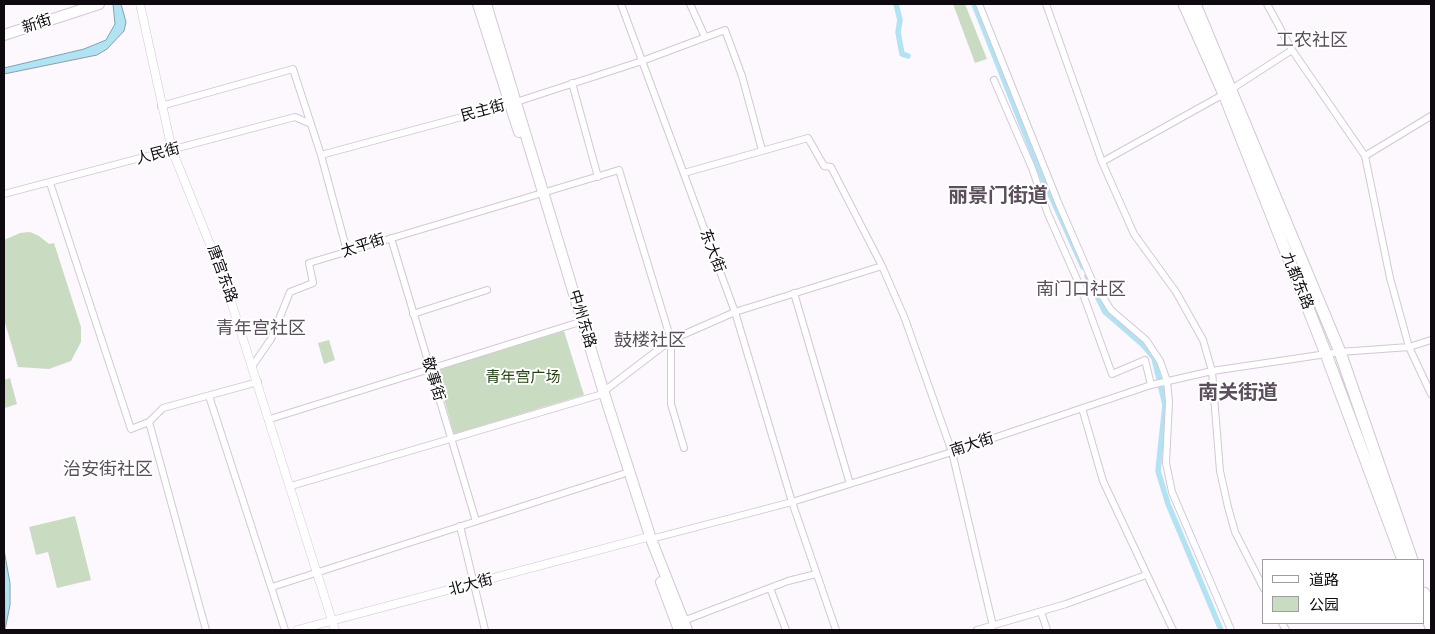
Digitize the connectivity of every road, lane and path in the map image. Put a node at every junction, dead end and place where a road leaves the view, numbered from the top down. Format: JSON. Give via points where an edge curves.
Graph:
{"nodes":[{"id":1,"x":82,"y":4,"type":"edge"},
{"id":2,"x":98,"y":4,"type":"edge"},
{"id":3,"x":140,"y":4,"type":"edge"},
{"id":4,"x":478,"y":4,"type":"edge"},
{"id":5,"x":486,"y":4,"type":"edge"},
{"id":6,"x":621,"y":4,"type":"edge"},
{"id":7,"x":690,"y":4,"type":"edge"},
{"id":8,"x":979,"y":4,"type":"edge"},
{"id":9,"x":1046,"y":4,"type":"edge"},
{"id":10,"x":1193,"y":4,"type":"edge"},
{"id":11,"x":1267,"y":4,"type":"edge"},
{"id":12,"x":4,"y":29,"type":"edge"},
{"id":13,"x":4,"y":35,"type":"edge"},
{"id":14,"x":704,"y":37,"type":"junction"},
{"id":15,"x":1292,"y":50,"type":"junction"},
{"id":16,"x":642,"y":61,"type":"junction"},
{"id":17,"x":994,"y":80,"type":"dead end"},
{"id":18,"x":572,"y":83,"type":"junction"},
{"id":19,"x":1227,"y":92,"type":"junction"},
{"id":20,"x":513,"y":102,"type":"junction"},
{"id":21,"x":162,"y":106,"type":"junction"},
{"id":22,"x":1431,"y":116,"type":"edge"},
{"id":23,"x":311,"y":124,"type":"junction"},
{"id":24,"x":172,"y":150,"type":"junction"},
{"id":25,"x":762,"y":150,"type":"junction"},
{"id":26,"x":321,"y":155,"type":"junction"},
{"id":27,"x":1365,"y":156,"type":"junction"},
{"id":28,"x":1102,"y":162,"type":"junction"},
{"id":29,"x":684,"y":173,"type":"junction"},
{"id":30,"x":598,"y":176,"type":"junction"},
{"id":31,"x":50,"y":183,"type":"junction"},
{"id":32,"x":4,"y":194,"type":"edge"},
{"id":33,"x":542,"y":195,"type":"junction"},
{"id":34,"x":391,"y":238,"type":"junction"},
{"id":35,"x":347,"y":251,"type":"junction"},
{"id":36,"x":882,"y":266,"type":"junction"},
{"id":37,"x":487,"y":290,"type":"dead end"},
{"id":38,"x":794,"y":293,"type":"junction"},
{"id":39,"x":735,"y":312,"type":"junction"},
{"id":40,"x":413,"y":314,"type":"junction"},
{"id":41,"x":580,"y":322,"type":"junction"},
{"id":42,"x":670,"y":337,"type":"junction"},
{"id":43,"x":1431,"y":340,"type":"edge"},
{"id":44,"x":1409,"y":347,"type":"junction"},
{"id":45,"x":1340,"y":352,"type":"junction"},
{"id":46,"x":1326,"y":354,"type":"junction"},
{"id":47,"x":253,"y":365,"type":"junction"},
{"id":48,"x":431,"y":369,"type":"junction"},
{"id":49,"x":1212,"y":371,"type":"junction"},
{"id":50,"x":258,"y":382,"type":"junction"},
{"id":51,"x":1167,"y":382,"type":"junction"},
{"id":52,"x":1151,"y":385,"type":"junction"},
{"id":53,"x":601,"y":394,"type":"junction"},
{"id":54,"x":1431,"y":394,"type":"edge"},
{"id":55,"x":209,"y":396,"type":"junction"},
{"id":56,"x":1082,"y":408,"type":"junction"},
{"id":57,"x":270,"y":419,"type":"junction"},
{"id":58,"x":149,"y":422,"type":"junction"},
{"id":59,"x":452,"y":440,"type":"junction"},
{"id":60,"x":684,"y":448,"type":"dead end"},
{"id":61,"x":952,"y":452,"type":"junction"},
{"id":62,"x":623,"y":474,"type":"junction"},
{"id":63,"x":850,"y":484,"type":"junction"},
{"id":64,"x":291,"y":486,"type":"junction"},
{"id":65,"x":792,"y":502,"type":"junction"},
{"id":66,"x":476,"y":521,"type":"junction"},
{"id":67,"x":460,"y":526,"type":"junction"},
{"id":68,"x":647,"y":540,"type":"junction"},
{"id":69,"x":1403,"y":559,"type":"edge"},
{"id":70,"x":1412,"y":559,"type":"edge"},
{"id":71,"x":318,"y":573,"type":"junction"},
{"id":72,"x":816,"y":574,"type":"junction"},
{"id":73,"x":1146,"y":575,"type":"junction"},
{"id":74,"x":1262,"y":585,"type":"edge"},
{"id":75,"x":272,"y":587,"type":"junction"},
{"id":76,"x":475,"y":587,"type":"junction"},
{"id":77,"x":770,"y":588,"type":"junction"},
{"id":78,"x":1425,"y":595,"type":"edge"},
{"id":79,"x":1431,"y":609,"type":"edge"},
{"id":80,"x":1041,"y":612,"type":"junction"},
{"id":81,"x":1425,"y":614,"type":"edge"},
{"id":82,"x":334,"y":625,"type":"edge"},
{"id":83,"x":993,"y":626,"type":"junction"},
{"id":84,"x":683,"y":627,"type":"edge"},
{"id":85,"x":1431,"y":628,"type":"edge"},
{"id":86,"x":206,"y":630,"type":"edge"},
{"id":87,"x":285,"y":630,"type":"edge"},
{"id":88,"x":297,"y":630,"type":"edge"},
{"id":89,"x":315,"y":630,"type":"edge"},
{"id":90,"x":485,"y":630,"type":"edge"},
{"id":91,"x":786,"y":630,"type":"edge"},
{"id":92,"x":836,"y":630,"type":"edge"},
{"id":93,"x":977,"y":630,"type":"edge"},
{"id":94,"x":1047,"y":630,"type":"edge"},
{"id":95,"x":1173,"y":630,"type":"edge"},
{"id":96,"x":1231,"y":630,"type":"edge"}],
"edges":[{"from":1,"to":12,"type":"main road","name":"新街"},
{"from":2,"to":13,"type":"main road","name":"新街"},
{"from":3,"to":21,"type":"street","name":"唐宫东路"},
{"from":4,"to":20,"type":"main road","name":"中州东路"},
{"from":5,"to":20,"type":"main road","name":"中州东路"},
{"from":6,"to":16,"type":"street","name":"东大街"},
{"from":7,"to":14,"type":"street"},
{"from":8,"to":51,"type":"street","via":[[1091,278],[1111,310],[1146,340],[1160,361]]},
{"from":9,"to":28,"type":"street"},
{"from":10,"to":19,"type":"highway","name":"九都东路"},
{"from":11,"to":15,"type":"street"},
{"from":14,"to":16,"type":"street","name":"民主街"},
{"from":14,"to":25,"type":"street","name":"民主街","via":[[725,30],[742,76]]},
{"from":15,"to":19,"type":"street"},
{"from":15,"to":27,"type":"street"},
{"from":16,"to":18,"type":"street","name":"民主街"},
{"from":16,"to":29,"type":"street","name":"东大街"},
{"from":17,"to":52,"type":"street","via":[[1080,286],[1112,374],[1145,360]]},
{"from":18,"to":20,"type":"street","name":"民主街"},
{"from":18,"to":30,"type":"street"},
{"from":19,"to":28,"type":"street"},
{"from":19,"to":45,"type":"highway","name":"九都东路"},
{"from":19,"to":46,"type":"highway","name":"九都东路"},
{"from":20,"to":26,"type":"street","name":"民主街"},
{"from":20,"to":33,"type":"main road","name":"中州东路"},
{"from":21,"to":23,"type":"street","via":[[293,68]]},
{"from":21,"to":24,"type":"street","name":"唐宫东路"},
{"from":22,"to":27,"type":"street"},
{"from":23,"to":24,"type":"street","name":"人民街","via":[[295,117]]},
{"from":23,"to":26,"type":"street"},
{"from":24,"to":31,"type":"street","name":"人民街"},
{"from":24,"to":47,"type":"street","name":"唐宫东路","via":[[224,279]]},
{"from":25,"to":29,"type":"street"},
{"from":25,"to":36,"type":"street","via":[[808,138],[824,166],[831,167]]},
{"from":26,"to":35,"type":"street"},
{"from":27,"to":44,"type":"street","via":[[1390,278]]},
{"from":28,"to":49,"type":"street","via":[[1134,234],[1176,292],[1203,340]]},
{"from":29,"to":39,"type":"street","name":"东大街"},
{"from":30,"to":33,"type":"street","name":"太平街"},
{"from":30,"to":42,"type":"street","name":"太平街","via":[[618,170]]},
{"from":31,"to":32,"type":"street","name":"人民街"},
{"from":31,"to":58,"type":"street","via":[[131,429]]},
{"from":33,"to":34,"type":"street","name":"太平街"},
{"from":33,"to":41,"type":"main road","name":"中州东路"},
{"from":34,"to":35,"type":"street","name":"太平街"},
{"from":34,"to":40,"type":"street","name":"敬事街"},
{"from":35,"to":47,"type":"street","name":"太平街","via":[[309,264],[313,283],[290,292],[271,339]]},
{"from":36,"to":38,"type":"street"},
{"from":36,"to":61,"type":"street","via":[[905,319]]},
{"from":37,"to":40,"type":"street"},
{"from":38,"to":39,"type":"street"},
{"from":38,"to":63,"type":"street"},
{"from":39,"to":42,"type":"street"},
{"from":39,"to":65,"type":"street","name":"东大街"},
{"from":40,"to":48,"type":"street","name":"敬事街"},
{"from":41,"to":48,"type":"street"},
{"from":41,"to":53,"type":"main road","name":"中州东路"},
{"from":42,"to":53,"type":"street"},
{"from":42,"to":60,"type":"street","via":[[671,404]]},
{"from":43,"to":44,"type":"street","name":"南大街"},
{"from":44,"to":45,"type":"street","name":"南大街"},
{"from":44,"to":54,"type":"street"},
{"from":45,"to":46,"type":"street","name":"南大街"},
{"from":45,"to":70,"type":"highway","name":"九都东路"},
{"from":46,"to":49,"type":"street","name":"南大街"},
{"from":46,"to":69,"type":"highway","name":"九都东路"},
{"from":47,"to":50,"type":"street","name":"唐宫东路"},
{"from":48,"to":57,"type":"street"},
{"from":48,"to":59,"type":"street","name":"敬事街"},
{"from":49,"to":51,"type":"street","name":"南大街"},
{"from":49,"to":74,"type":"street","via":[[1220,470],[1228,507],[1235,532]]},
{"from":50,"to":55,"type":"street"},
{"from":50,"to":57,"type":"street","name":"唐宫东路"},
{"from":51,"to":52,"type":"street","name":"南大街"},
{"from":51,"to":96,"type":"street","via":[[1166,463],[1172,492]]},
{"from":52,"to":56,"type":"street","name":"南大街"},
{"from":53,"to":59,"type":"street"},
{"from":53,"to":62,"type":"main road","name":"中州东路"},
{"from":53,"to":68,"type":"main road","name":"中州东路"},
{"from":55,"to":58,"type":"street","via":[[163,408]]},
{"from":55,"to":75,"type":"street"},
{"from":56,"to":61,"type":"street","name":"南大街"},
{"from":56,"to":73,"type":"street","via":[[1103,481]]},
{"from":57,"to":64,"type":"street","name":"唐宫东路"},
{"from":58,"to":86,"type":"street"},
{"from":59,"to":64,"type":"street"},
{"from":59,"to":66,"type":"street","name":"敬事街"},
{"from":61,"to":63,"type":"street","name":"南大街"},
{"from":61,"to":83,"type":"street"},
{"from":62,"to":66,"type":"street"},
{"from":62,"to":68,"type":"main road","name":"中州东路"},
{"from":63,"to":65,"type":"street","name":"南大街"},
{"from":64,"to":71,"type":"street","name":"唐宫东路"},
{"from":65,"to":68,"type":"street","name":"南大街"},
{"from":65,"to":72,"type":"street","name":"东大街"},
{"from":66,"to":67,"type":"street"},
{"from":67,"to":71,"type":"street"},
{"from":67,"to":76,"type":"street"},
{"from":68,"to":76,"type":"street","name":"北大街"},
{"from":68,"to":84,"type":"main road","name":"中州东路"},
{"from":71,"to":75,"type":"street"},
{"from":71,"to":82,"type":"street","name":"唐宫东路"},
{"from":72,"to":77,"type":"street"},
{"from":72,"to":92,"type":"street","name":"东大街"},
{"from":73,"to":80,"type":"street"},
{"from":73,"to":95,"type":"street"},
{"from":75,"to":87,"type":"street"},
{"from":76,"to":82,"type":"street","name":"北大街"},
{"from":76,"to":90,"type":"street"},
{"from":77,"to":84,"type":"street"},
{"from":77,"to":91,"type":"street"},
{"from":78,"to":79,"type":"highway"},
{"from":80,"to":83,"type":"street"},
{"from":80,"to":94,"type":"street"},
{"from":81,"to":85,"type":"highway"},
{"from":82,"to":88,"type":"street","name":"北大街"},
{"from":82,"to":89,"type":"street","name":"北大街"},
{"from":83,"to":93,"type":"street"}]}
